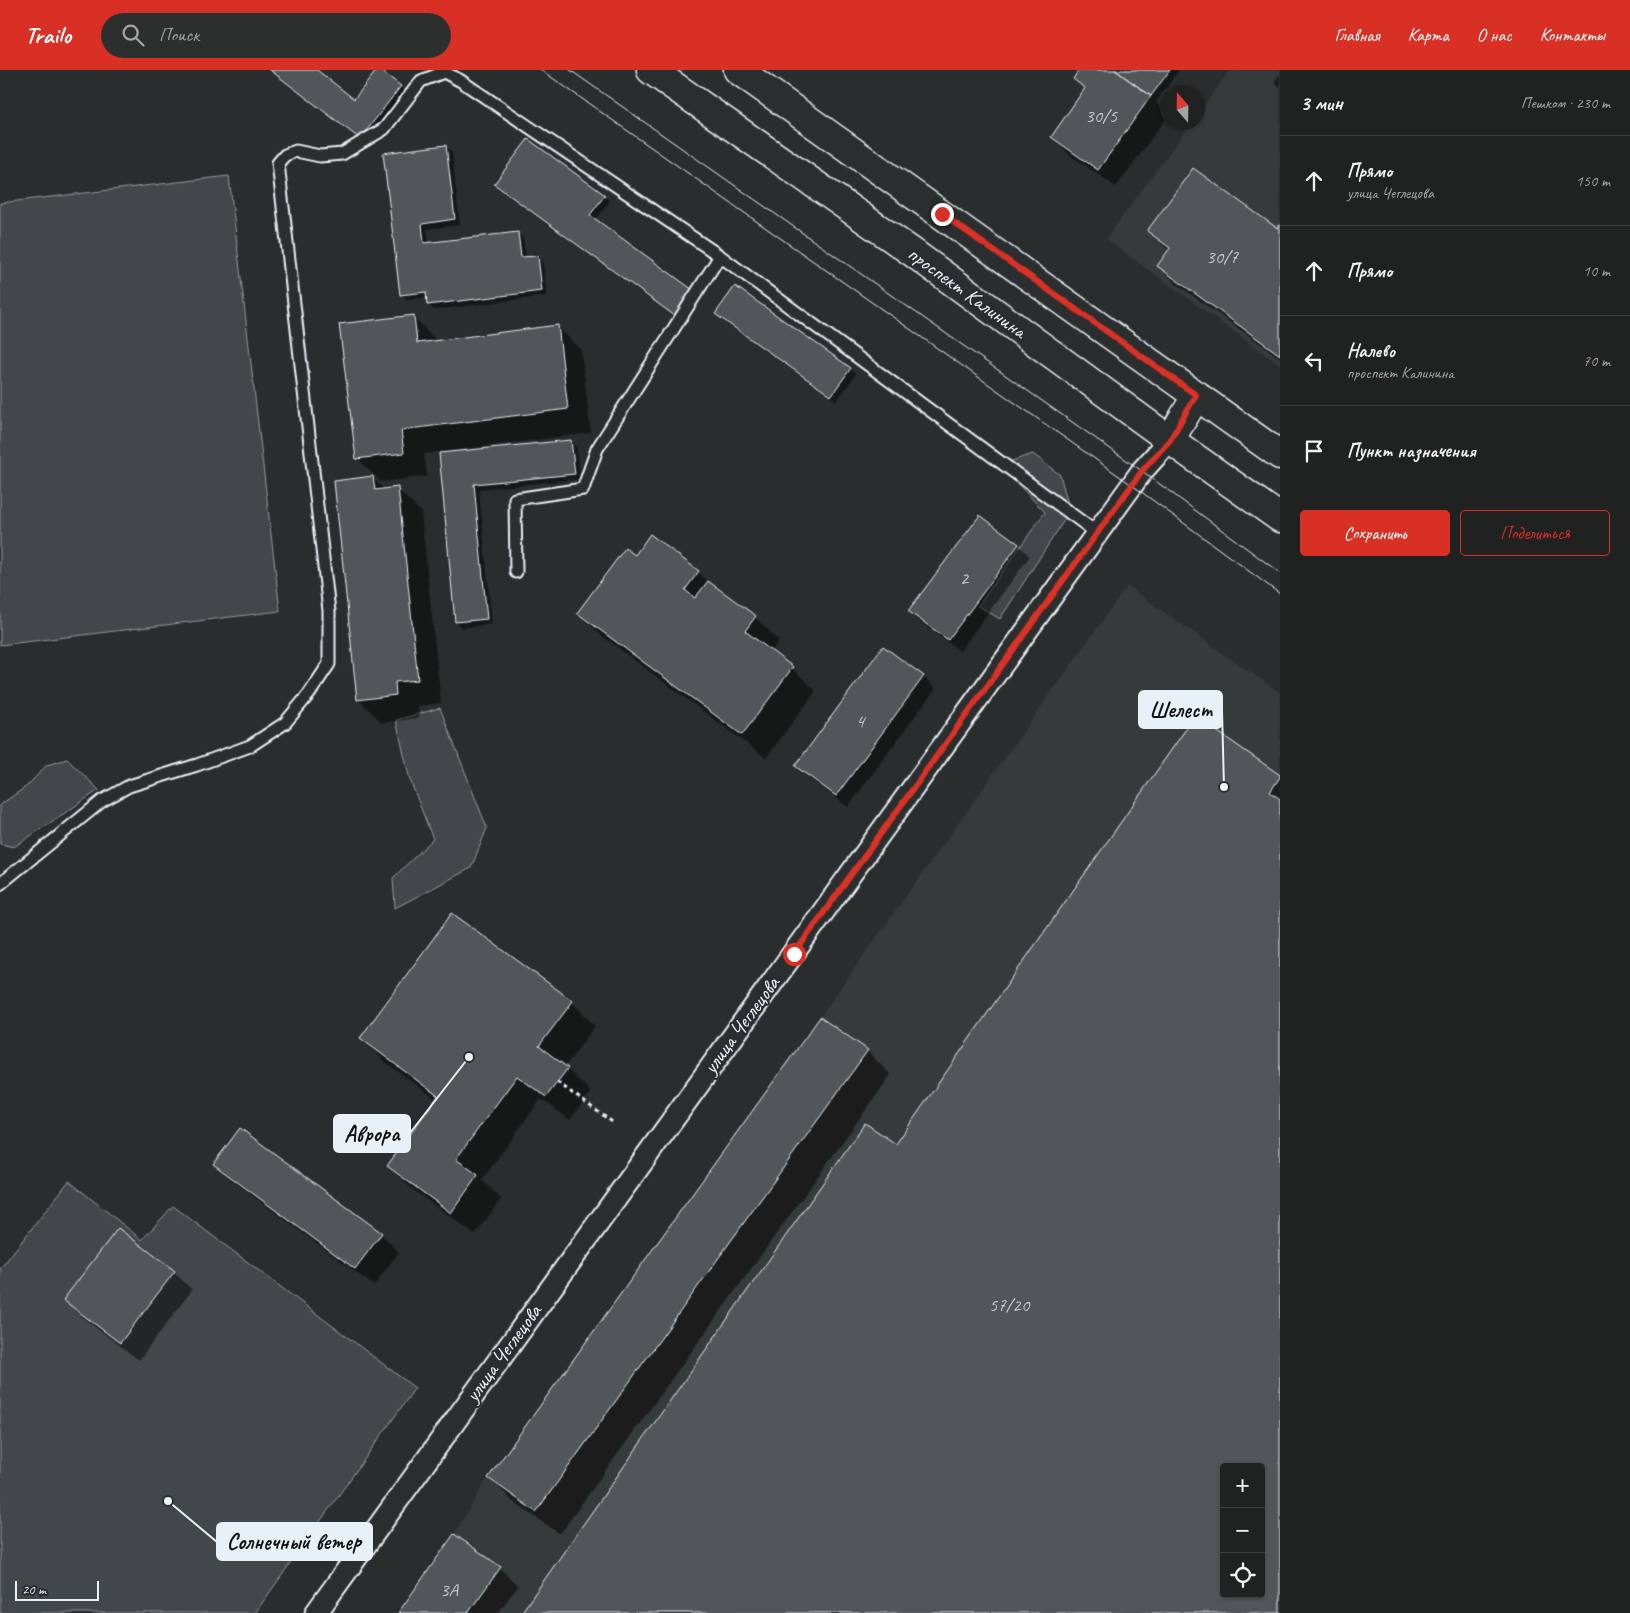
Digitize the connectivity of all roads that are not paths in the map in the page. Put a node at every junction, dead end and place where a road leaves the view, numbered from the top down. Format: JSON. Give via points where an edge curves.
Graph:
{"nodes":[{"id":1,"x":651,"y":70,"type":"edge"},
{"id":2,"x":738,"y":70,"type":"edge"},
{"id":3,"x":720,"y":256,"type":"junction"},
{"id":4,"x":1196,"y":395,"type":"junction"},
{"id":5,"x":1170,"y":440,"type":"junction"},
{"id":6,"x":1280,"y":455,"type":"edge"},
{"id":7,"x":1280,"y":518,"type":"edge"},
{"id":8,"x":1097,"y":533,"type":"junction"},
{"id":9,"x":516,"y":572,"type":"dead end"},
{"id":10,"x":0,"y":884,"type":"edge"},
{"id":11,"x":316,"y":1613,"type":"edge"}],
"edges":[{"from":1,"to":5,"type":"main road","name":"проспект Калинина","via":[[912,252]]},
{"from":2,"to":4,"type":"main road"},
{"from":3,"to":8,"type":"lane"},
{"from":3,"to":9,"type":"lane","via":[[596,449],[582,489],[515,499]]},
{"from":3,"to":10,"type":"lane","via":[[444,72],[421,81],[384,129],[342,154],[320,156],[296,151],[285,155],[278,163],[329,611],[329,664],[285,723],[250,746],[129,786],[102,801]]},
{"from":4,"to":5,"type":"main road"},
{"from":4,"to":6,"type":"main road"},
{"from":5,"to":7,"type":"main road","name":"проспект Калинина"},
{"from":5,"to":8,"type":"street","name":"улица Чеглецова","via":[[1142,471]]},
{"from":8,"to":11,"type":"street","name":"улица Чеглецова"}]}
